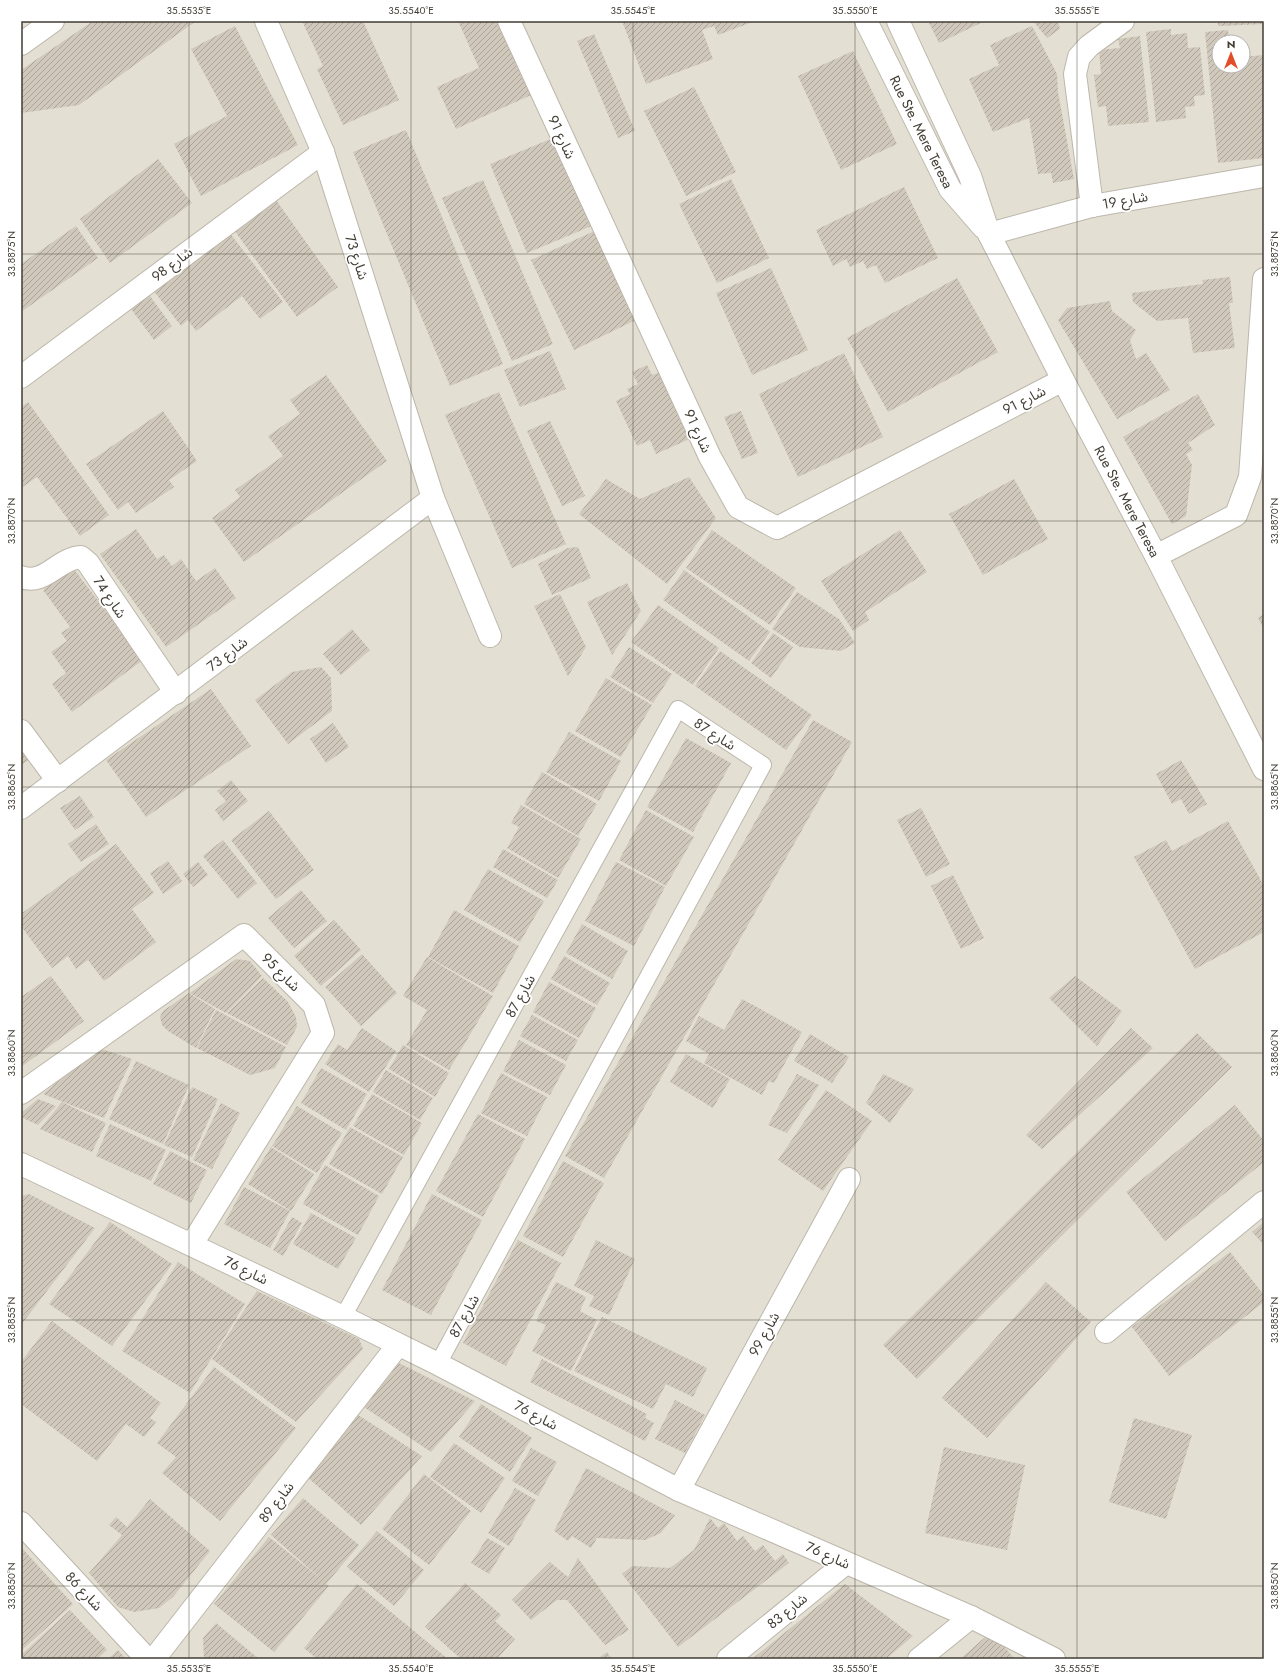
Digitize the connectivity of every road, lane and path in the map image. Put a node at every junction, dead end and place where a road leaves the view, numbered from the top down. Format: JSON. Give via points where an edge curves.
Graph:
{"nodes":[{"id":1,"x":53,"y":21,"type":"edge"},
{"id":2,"x":266,"y":21,"type":"edge"},
{"id":3,"x":509,"y":21,"type":"edge"},
{"id":4,"x":866,"y":21,"type":"edge"},
{"id":5,"x":898,"y":21,"type":"edge"},
{"id":6,"x":1123,"y":21,"type":"edge"},
{"id":7,"x":21,"y":44,"type":"edge"},
{"id":8,"x":324,"y":152,"type":"junction"},
{"id":9,"x":1264,"y":176,"type":"edge"},
{"id":10,"x":1092,"y":206,"type":"junction"},
{"id":11,"x":988,"y":234,"type":"junction"},
{"id":12,"x":1264,"y":279,"type":"edge"},
{"id":13,"x":21,"y":377,"type":"edge"},
{"id":14,"x":1063,"y":380,"type":"junction"},
{"id":15,"x":433,"y":498,"type":"junction"},
{"id":16,"x":1156,"y":556,"type":"junction"},
{"id":17,"x":21,"y":577,"type":"edge"},
{"id":18,"x":490,"y":636,"type":"dead end"},
{"id":19,"x":176,"y":693,"type":"junction"},
{"id":20,"x":21,"y":731,"type":"edge"},
{"id":21,"x":1264,"y":769,"type":"edge"},
{"id":22,"x":58,"y":781,"type":"junction"},
{"id":23,"x":21,"y":808,"type":"edge"},
{"id":24,"x":21,"y":1093,"type":"edge"},
{"id":25,"x":21,"y":1164,"type":"edge"},
{"id":26,"x":849,"y":1179,"type":"dead end"},
{"id":27,"x":1264,"y":1202,"type":"edge"},
{"id":28,"x":192,"y":1244,"type":"junction"},
{"id":29,"x":344,"y":1317,"type":"junction"},
{"id":30,"x":1106,"y":1332,"type":"dead end"},
{"id":31,"x":398,"y":1345,"type":"junction"},
{"id":32,"x":438,"y":1364,"type":"junction"},
{"id":33,"x":679,"y":1490,"type":"junction"},
{"id":34,"x":21,"y":1523,"type":"edge"},
{"id":35,"x":846,"y":1563,"type":"junction"},
{"id":36,"x":971,"y":1617,"type":"junction"},
{"id":37,"x":147,"y":1659,"type":"edge"},
{"id":38,"x":154,"y":1659,"type":"edge"},
{"id":39,"x":728,"y":1659,"type":"edge"},
{"id":40,"x":919,"y":1659,"type":"edge"},
{"id":41,"x":1054,"y":1659,"type":"edge"}],
"edges":[{"from":1,"to":7,"type":"street"},
{"from":2,"to":8,"type":"street","name":"شارع 73"},
{"from":3,"to":14,"type":"street","name":"شارع 91","via":[[710,457],[738,507],[777,528]]},
{"from":4,"to":11,"type":"street","name":"Rue Ste. Mere Teresa","via":[[950,189]]},
{"from":5,"to":11,"type":"street","name":"Rue Ste. Mere Teresa","via":[[970,176]]},
{"from":6,"to":10,"type":"street","via":[[1089,46],[1079,57],[1075,74]]},
{"from":8,"to":13,"type":"street","name":"شارع 98"},
{"from":8,"to":15,"type":"street","name":"شارع 73"},
{"from":9,"to":10,"type":"street","name":"شارع 19"},
{"from":10,"to":11,"type":"street","name":"شارع 19"},
{"from":11,"to":14,"type":"street","name":"Rue Ste. Mere Teresa"},
{"from":12,"to":16,"type":"street","via":[[1250,476],[1236,515]]},
{"from":14,"to":16,"type":"street","name":"Rue Ste. Mere Teresa"},
{"from":15,"to":18,"type":"street","name":"شارع 73"},
{"from":15,"to":19,"type":"street","name":"شارع 73"},
{"from":16,"to":21,"type":"street","name":"Rue Ste. Mere Teresa"},
{"from":17,"to":19,"type":"street","name":"شارع 74","via":[[29,580],[39,578],[73,558],[81,557],[88,563]]},
{"from":19,"to":22,"type":"street","name":"شارع 73"},
{"from":20,"to":22,"type":"street"},
{"from":22,"to":23,"type":"street","name":"شارع 73"},
{"from":24,"to":28,"type":"street","name":"شارع 95","via":[[244,935],[314,1006],[323,1033]]},
{"from":25,"to":28,"type":"street","name":"شارع 76"},
{"from":26,"to":33,"type":"street","name":"شارع 99"},
{"from":27,"to":30,"type":"street"},
{"from":28,"to":29,"type":"street","name":"شارع 76"},
{"from":29,"to":31,"type":"street","name":"شارع 76"},
{"from":29,"to":32,"type":"lane","name":"شارع 87","via":[[678,709],[763,765]]},
{"from":31,"to":32,"type":"street","name":"شارع 76"},
{"from":31,"to":38,"type":"street","name":"شارع 89"},
{"from":32,"to":33,"type":"street","name":"شارع 76"},
{"from":33,"to":35,"type":"street","name":"شارع 76"},
{"from":34,"to":37,"type":"street","name":"شارع 86"},
{"from":35,"to":36,"type":"street","name":"شارع 76"},
{"from":35,"to":39,"type":"street","name":"شارع 83"},
{"from":36,"to":40,"type":"street"},
{"from":36,"to":41,"type":"street","name":"شارع 76"}]}
